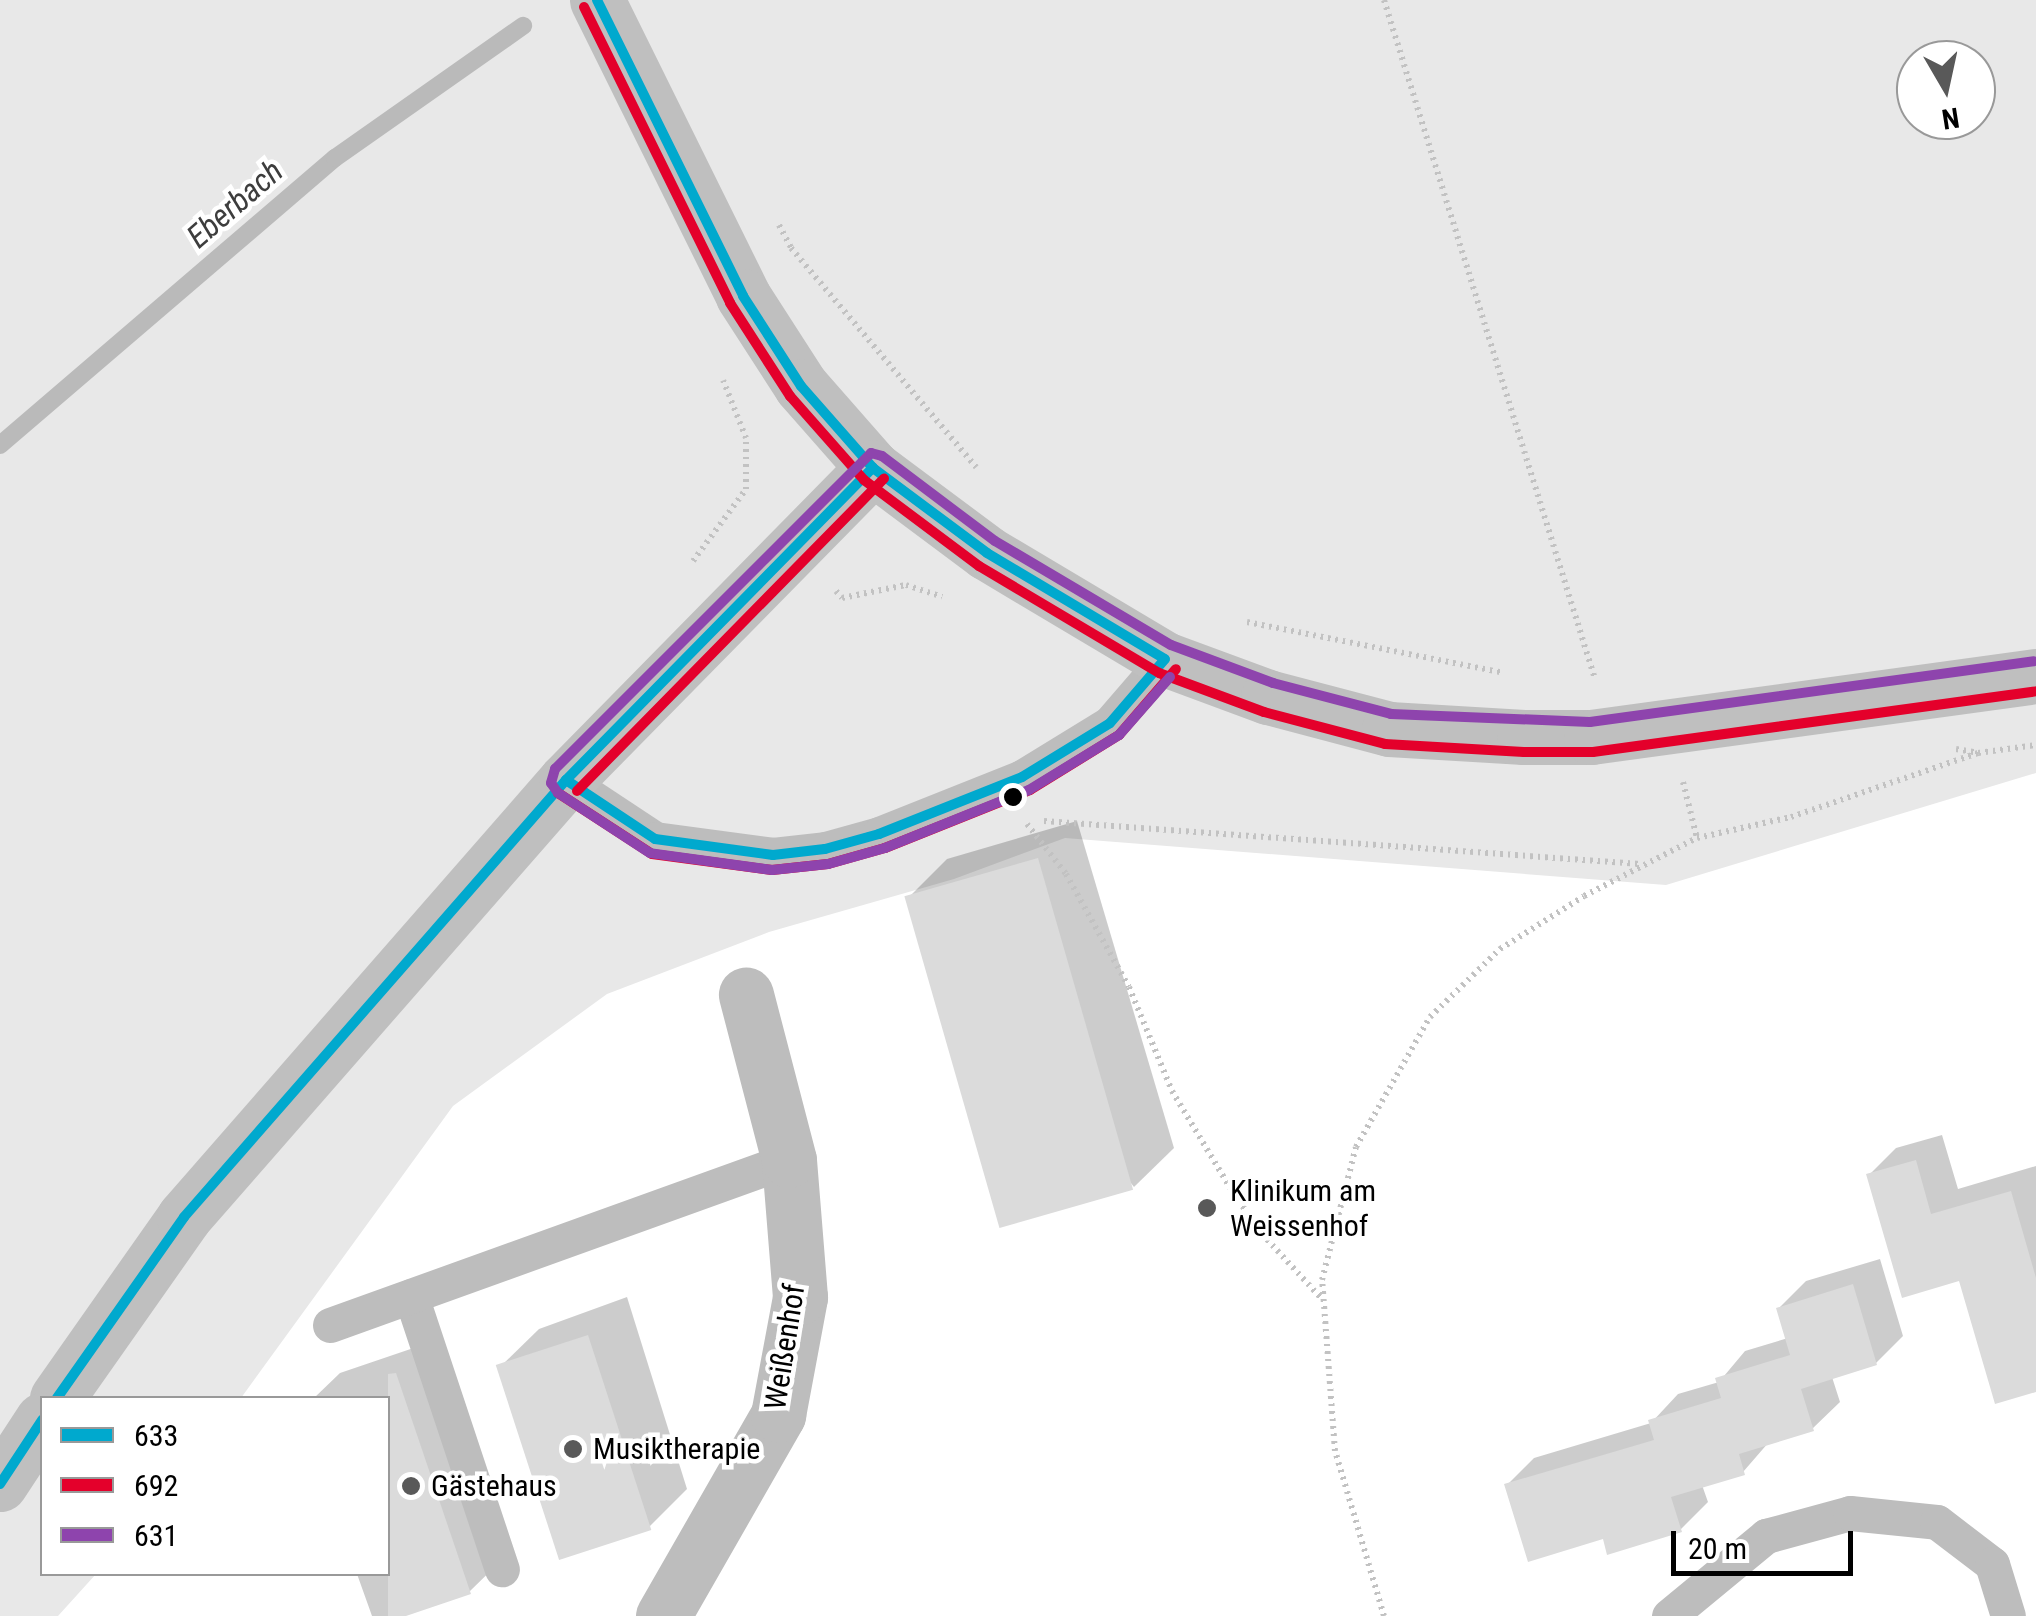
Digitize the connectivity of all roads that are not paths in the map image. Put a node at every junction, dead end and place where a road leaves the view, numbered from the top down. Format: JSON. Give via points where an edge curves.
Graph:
{"nodes":[{"id":1,"x":597,"y":0,"type":"edge"},
{"id":2,"x":874,"y":468,"type":"junction"},
{"id":3,"x":1165,"y":658,"type":"junction"},
{"id":4,"x":2036,"y":676,"type":"edge"},
{"id":5,"x":566,"y":780,"type":"junction"},
{"id":6,"x":746,"y":995,"type":"dead end"},
{"id":7,"x":789,"y":1160,"type":"junction"},
{"id":8,"x":411,"y":1296,"type":"junction"},
{"id":9,"x":330,"y":1325,"type":"dead end"},
{"id":10,"x":58,"y":1396,"type":"edge"},
{"id":11,"x":40,"y":1423,"type":"edge"},
{"id":12,"x":0,"y":1484,"type":"edge"},
{"id":13,"x":502,"y":1569,"type":"dead end"},
{"id":14,"x":663,"y":1616,"type":"edge"},
{"id":15,"x":1669,"y":1616,"type":"edge"},
{"id":16,"x":2008,"y":1616,"type":"edge"}],
"edges":[{"from":1,"to":2,"type":"street","via":[[742,296],[800,386]]},
{"from":2,"to":3,"type":"street","via":[[986,554]]},
{"from":2,"to":5,"type":"street"},
{"from":3,"to":4,"type":"street","via":[[1268,697],[1389,729],[1524,737],[1591,737]]},
{"from":3,"to":5,"type":"lane","via":[[1110,723],[1022,777],[826,849],[773,855],[655,839]]},
{"from":5,"to":10,"type":"street","via":[[184,1217]]},
{"from":6,"to":7,"type":"street","name":"Weißenhof"},
{"from":7,"to":8,"type":"lane"},
{"from":7,"to":14,"type":"street","name":"Weißenhof","via":[[800,1297],[778,1416]]},
{"from":8,"to":9,"type":"lane"},
{"from":8,"to":13,"type":"lane"},
{"from":11,"to":12,"type":"street"},
{"from":15,"to":16,"type":"lane","via":[[1766,1536],[1850,1513],[1937,1522],[1992,1564]]}]}
